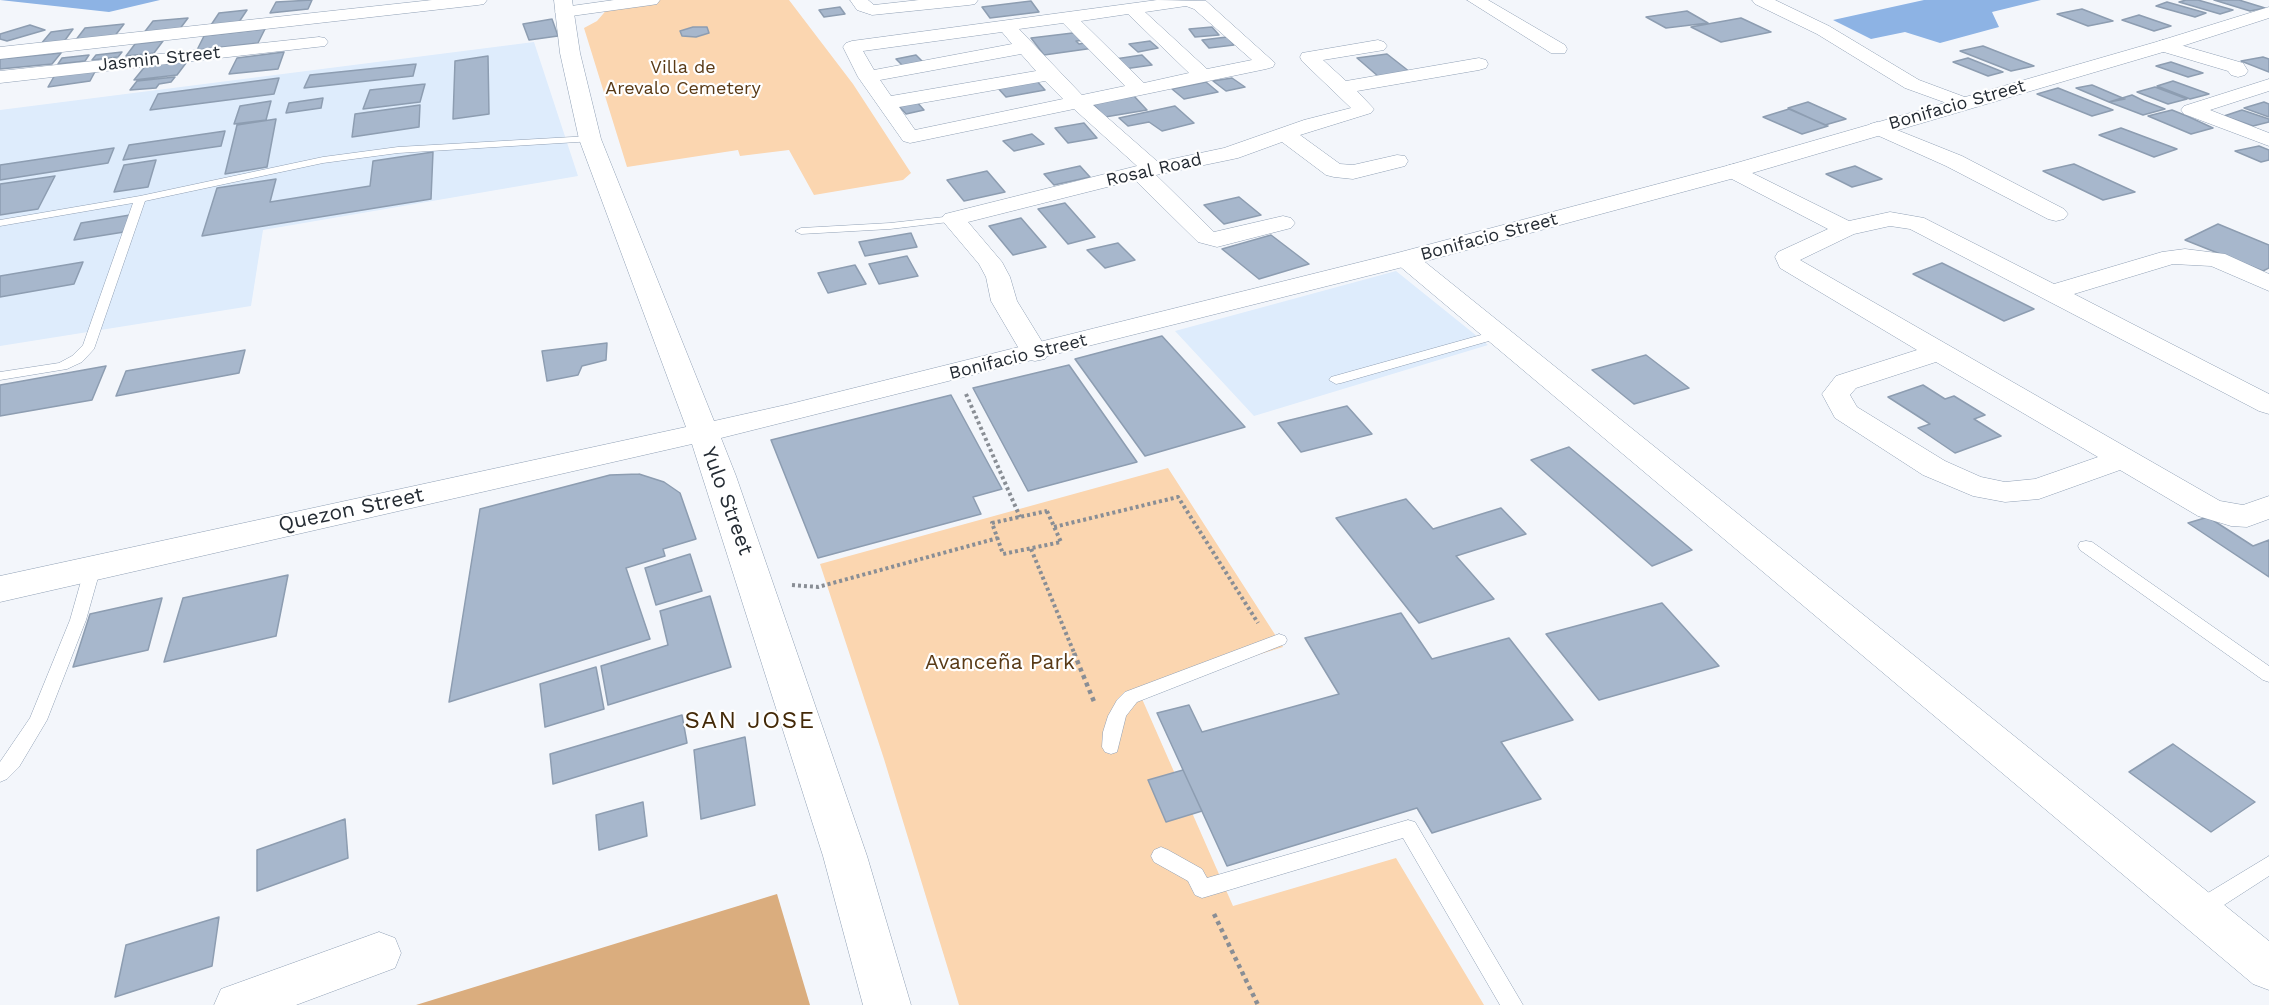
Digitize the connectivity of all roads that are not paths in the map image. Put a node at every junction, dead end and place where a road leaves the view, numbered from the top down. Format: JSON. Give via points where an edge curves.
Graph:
{"nodes":[{"id":1,"x":478,"y":0,"type":"edge"},
{"id":2,"x":651,"y":0,"type":"edge"},
{"id":3,"x":859,"y":0,"type":"edge"},
{"id":4,"x":969,"y":0,"type":"edge"},
{"id":5,"x":1476,"y":0,"type":"edge"},
{"id":6,"x":1761,"y":0,"type":"edge"},
{"id":7,"x":563,"y":6,"type":"edge"},
{"id":8,"x":1131,"y":8,"type":"junction"},
{"id":9,"x":2269,"y":12,"type":"edge"},
{"id":10,"x":1066,"y":16,"type":"junction"},
{"id":11,"x":1006,"y":26,"type":"junction"},
{"id":12,"x":319,"y":42,"type":"dead end"},
{"id":13,"x":1378,"y":46,"type":"dead end"},
{"id":14,"x":2163,"y":46,"type":"junction"},
{"id":15,"x":1027,"y":47,"type":"junction"},
{"id":16,"x":1558,"y":49,"type":"dead end"},
{"id":17,"x":0,"y":53,"type":"edge"},
{"id":18,"x":142,"y":61,"type":"junction"},
{"id":19,"x":1479,"y":64,"type":"dead end"},
{"id":20,"x":46,"y":72,"type":"junction"},
{"id":21,"x":1050,"y":74,"type":"junction"},
{"id":22,"x":0,"y":76,"type":"edge"},
{"id":23,"x":1203,"y":76,"type":"junction"},
{"id":24,"x":868,"y":77,"type":"junction"},
{"id":25,"x":131,"y":79,"type":"dead end"},
{"id":26,"x":2269,"y":83,"type":"edge"},
{"id":27,"x":1342,"y":88,"type":"junction"},
{"id":28,"x":33,"y":89,"type":"dead end"},
{"id":29,"x":1139,"y":89,"type":"junction"},
{"id":30,"x":1078,"y":102,"type":"junction"},
{"id":31,"x":886,"y":103,"type":"junction"},
{"id":32,"x":1963,"y":103,"type":"junction"},
{"id":33,"x":1878,"y":128,"type":"junction"},
{"id":34,"x":1286,"y":135,"type":"junction"},
{"id":35,"x":590,"y":139,"type":"junction"},
{"id":36,"x":2269,"y":140,"type":"edge"},
{"id":37,"x":1397,"y":161,"type":"dead end"},
{"id":38,"x":1146,"y":170,"type":"junction"},
{"id":39,"x":1734,"y":171,"type":"junction"},
{"id":40,"x":140,"y":199,"type":"junction"},
{"id":41,"x":2056,"y":214,"type":"dead end"},
{"id":42,"x":953,"y":219,"type":"junction"},
{"id":43,"x":0,"y":223,"type":"edge"},
{"id":44,"x":1283,"y":223,"type":"dead end"},
{"id":45,"x":1846,"y":229,"type":"junction"},
{"id":46,"x":801,"y":231,"type":"dead end"},
{"id":47,"x":1406,"y":259,"type":"junction"},
{"id":48,"x":2269,"y":283,"type":"edge"},
{"id":49,"x":2052,"y":293,"type":"junction"},
{"id":50,"x":1498,"y":334,"type":"junction"},
{"id":51,"x":1940,"y":352,"type":"junction"},
{"id":52,"x":1035,"y":353,"type":"junction"},
{"id":53,"x":0,"y":376,"type":"edge"},
{"id":54,"x":1336,"y":380,"type":"dead end"},
{"id":55,"x":2269,"y":405,"type":"edge"},
{"id":56,"x":701,"y":431,"type":"junction"},
{"id":57,"x":2122,"y":459,"type":"junction"},
{"id":58,"x":2269,"y":506,"type":"edge"},
{"id":59,"x":2086,"y":546,"type":"dead end"},
{"id":60,"x":93,"y":567,"type":"junction"},
{"id":61,"x":0,"y":589,"type":"edge"},
{"id":62,"x":1275,"y":642,"type":"road end"},
{"id":63,"x":2269,"y":675,"type":"edge"},
{"id":64,"x":1111,"y":747,"type":"road end"},
{"id":65,"x":0,"y":774,"type":"edge"},
{"id":66,"x":1161,"y":856,"type":"dead end"},
{"id":67,"x":2269,"y":865,"type":"edge"},
{"id":68,"x":2198,"y":910,"type":"junction"},
{"id":69,"x":379,"y":953,"type":"dead end"},
{"id":70,"x":2269,"y":969,"type":"edge"},
{"id":71,"x":237,"y":1005,"type":"edge"},
{"id":72,"x":887,"y":1005,"type":"edge"},
{"id":73,"x":1512,"y":1005,"type":"edge"}],
"edges":[{"from":1,"to":17,"type":"street"},
{"from":2,"to":7,"type":"street"},
{"from":3,"to":4,"type":"street","via":[[872,10]]},
{"from":5,"to":16,"type":"street"},
{"from":6,"to":32,"type":"street","via":[[1823,30],[1912,84]]},
{"from":7,"to":35,"type":"street","name":"Yulo Street"},
{"from":8,"to":10,"type":"street"},
{"from":8,"to":23,"type":"street"},
{"from":8,"to":23,"type":"street","via":[[1195,3],[1266,63]]},
{"from":9,"to":14,"type":"street","name":"Bonifacio Street"},
{"from":10,"to":11,"type":"street"},
{"from":10,"to":29,"type":"street"},
{"from":11,"to":15,"type":"street"},
{"from":11,"to":24,"type":"street","via":[[852,47]]},
{"from":12,"to":18,"type":"street","name":"Jasmin Street","via":[[233,59]]},
{"from":13,"to":27,"type":"street","name":"Rosal Road","via":[[1310,57]]},
{"from":14,"to":26,"type":"street","via":[[2223,71],[2238,71]]},
{"from":14,"to":32,"type":"street","name":"Bonifacio Street"},
{"from":15,"to":21,"type":"street"},
{"from":15,"to":24,"type":"street"},
{"from":18,"to":20,"type":"street","name":"Jasmin Street"},
{"from":18,"to":25,"type":"street"},
{"from":19,"to":27,"type":"street"},
{"from":20,"to":22,"type":"street","name":"Jasmin Street"},
{"from":20,"to":28,"type":"street"},
{"from":21,"to":30,"type":"street"},
{"from":21,"to":31,"type":"street"},
{"from":23,"to":29,"type":"street"},
{"from":24,"to":31,"type":"street"},
{"from":26,"to":36,"type":"street","via":[[2191,110]]},
{"from":27,"to":34,"type":"street","name":"Rosal Road","via":[[1363,111],[1311,124]]},
{"from":29,"to":30,"type":"street"},
{"from":30,"to":31,"type":"street","via":[[910,136]]},
{"from":30,"to":38,"type":"street"},
{"from":32,"to":33,"type":"street","name":"Bonifacio Street"},
{"from":33,"to":39,"type":"street","name":"Bonifacio Street"},
{"from":33,"to":41,"type":"street","via":[[1954,161]]},
{"from":34,"to":37,"type":"street","via":[[1334,170],[1353,172]]},
{"from":34,"to":38,"type":"street","name":"Rosal Road","via":[[1230,153]]},
{"from":35,"to":40,"type":"lane","via":[[382,152],[323,160]]},
{"from":35,"to":56,"type":"street","name":"Yulo Street"},
{"from":38,"to":42,"type":"street","name":"Rosal Road"},
{"from":38,"to":44,"type":"street","via":[[1206,237],[1227,238]]},
{"from":39,"to":45,"type":"street"},
{"from":39,"to":47,"type":"street","name":"Bonifacio Street"},
{"from":40,"to":43,"type":"lane"},
{"from":40,"to":53,"type":"lane","via":[[89,346],[77,359],[62,366]]},
{"from":42,"to":46,"type":"lane"},
{"from":42,"to":52,"type":"street","via":[[990,262],[1004,301]]},
{"from":45,"to":49,"type":"street","via":[[1890,219],[1916,223]]},
{"from":45,"to":51,"type":"street","via":[[1787,257],[1789,263]]},
{"from":47,"to":50,"type":"street"},
{"from":47,"to":52,"type":"street","name":"Bonifacio Street"},
{"from":48,"to":49,"type":"street","via":[[2216,259],[2185,256]]},
{"from":49,"to":55,"type":"street"},
{"from":50,"to":54,"type":"lane"},
{"from":50,"to":68,"type":"street"},
{"from":51,"to":57,"type":"street"},
{"from":51,"to":57,"type":"street","via":[[1846,381],[1836,394],[1845,412],[1934,468],[1973,486],[2005,492],[2039,489]]},
{"from":52,"to":56,"type":"street","name":"Bonifacio Street"},
{"from":56,"to":60,"type":"street","name":"Quezon Street"},
{"from":56,"to":72,"type":"street","name":"Yulo Street","via":[[720,476],[842,845]]},
{"from":57,"to":58,"type":"street","via":[[2220,513],[2247,516]]},
{"from":59,"to":63,"type":"lane"},
{"from":60,"to":61,"type":"street","name":"Quezon Street"},
{"from":60,"to":65,"type":"lane","via":[[78,620],[38,720]]},
{"from":62,"to":64,"type":"lane","via":[[1131,697],[1118,716]]},
{"from":66,"to":73,"type":"lane","via":[[1195,875],[1202,890],[1408,828]]},
{"from":67,"to":68,"type":"lane"},
{"from":68,"to":70,"type":"street"},
{"from":69,"to":71,"type":"street"}]}
